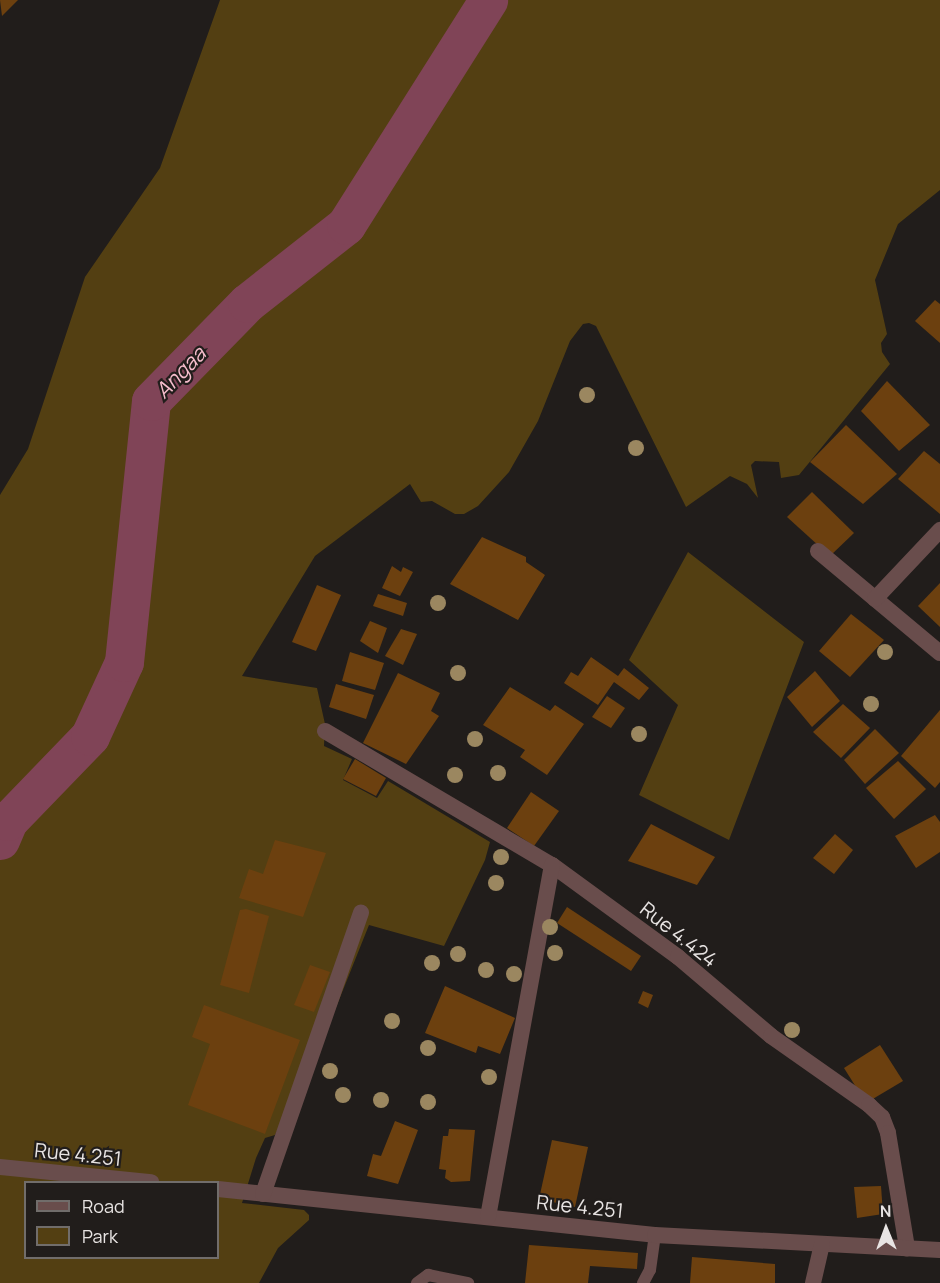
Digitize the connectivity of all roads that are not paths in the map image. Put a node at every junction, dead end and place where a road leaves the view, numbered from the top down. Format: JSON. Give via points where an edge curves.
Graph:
{"nodes":[{"id":1,"x":940,"y":530,"type":"edge"},
{"id":2,"x":818,"y":551,"type":"dead end"},
{"id":3,"x":875,"y":599,"type":"junction"},
{"id":4,"x":940,"y":653,"type":"edge"},
{"id":5,"x":325,"y":731,"type":"dead end"},
{"id":6,"x":552,"y":865,"type":"junction"},
{"id":7,"x":361,"y":913,"type":"dead end"},
{"id":8,"x":0,"y":1167,"type":"edge"},
{"id":9,"x":141,"y":1181,"type":"edge"},
{"id":10,"x":219,"y":1189,"type":"edge"},
{"id":11,"x":263,"y":1194,"type":"junction"},
{"id":12,"x":488,"y":1217,"type":"junction"},
{"id":13,"x":655,"y":1235,"type":"junction"},
{"id":14,"x":822,"y":1244,"type":"junction"},
{"id":15,"x":907,"y":1248,"type":"junction"},
{"id":16,"x":940,"y":1250,"type":"edge"},
{"id":17,"x":417,"y":1283,"type":"edge"},
{"id":18,"x":468,"y":1283,"type":"edge"},
{"id":19,"x":643,"y":1283,"type":"edge"},
{"id":20,"x":813,"y":1283,"type":"edge"}],
"edges":[{"from":1,"to":3,"type":"street"},
{"from":2,"to":3,"type":"street"},
{"from":3,"to":4,"type":"street"},
{"from":5,"to":6,"type":"street","name":"Rue 4.424"},
{"from":6,"to":12,"type":"street"},
{"from":6,"to":15,"type":"street","name":"Rue 4.424","via":[[678,957],[771,1036],[882,1117]]},
{"from":7,"to":11,"type":"street"},
{"from":8,"to":9,"type":"street","name":"Rue 4.251"},
{"from":10,"to":11,"type":"street","name":"Rue 4.251"},
{"from":11,"to":12,"type":"street","name":"Rue 4.251"},
{"from":12,"to":13,"type":"street","name":"Rue 4.251"},
{"from":13,"to":14,"type":"street","name":"Rue 4.251"},
{"from":13,"to":19,"type":"lane","via":[[650,1270]]},
{"from":14,"to":15,"type":"street","name":"Rue 4.251"},
{"from":14,"to":20,"type":"street"},
{"from":15,"to":16,"type":"street","name":"Rue 4.251"},
{"from":17,"to":18,"type":"lane","via":[[428,1275]]}]}
